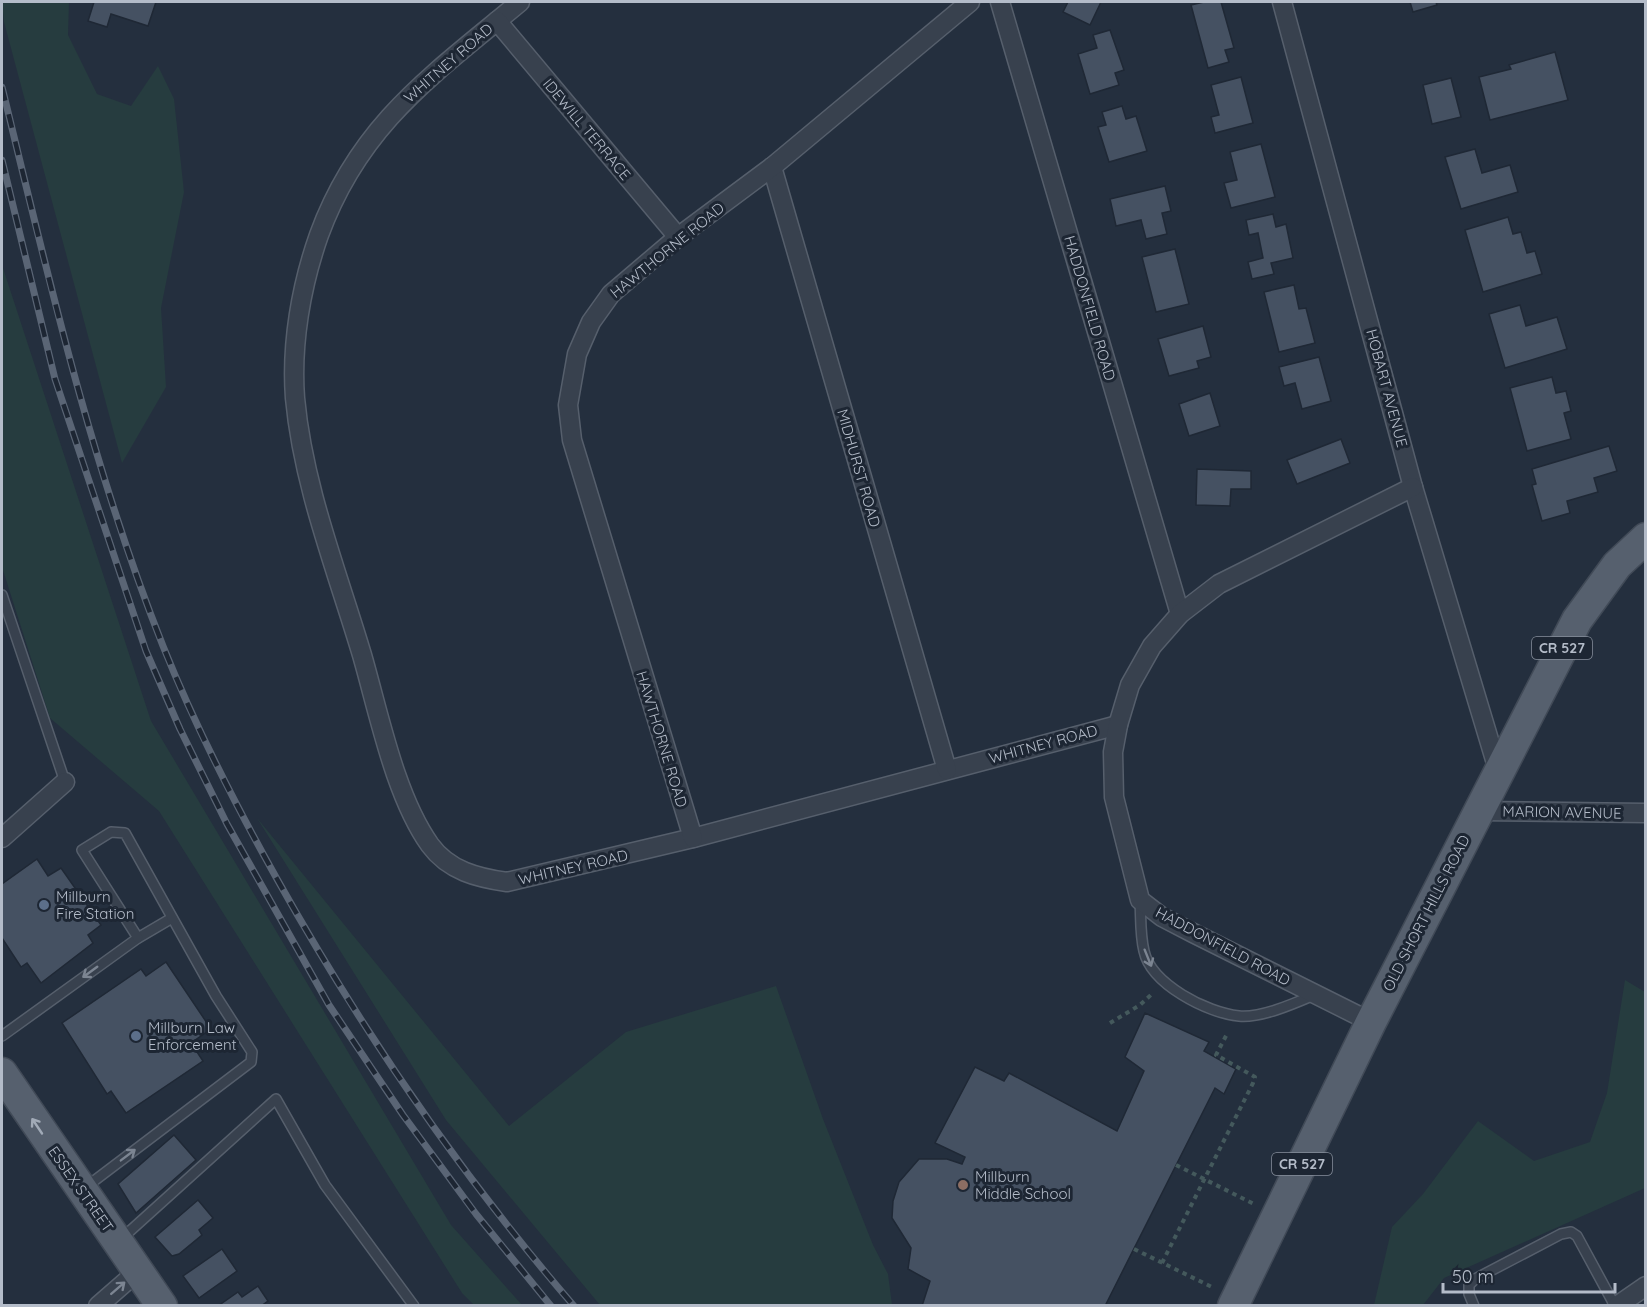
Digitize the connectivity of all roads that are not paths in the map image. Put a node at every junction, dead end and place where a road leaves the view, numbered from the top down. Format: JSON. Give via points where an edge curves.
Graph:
{"nodes":[{"id":1,"x":520,"y":2,"type":"edge"},
{"id":2,"x":970,"y":2,"type":"edge"},
{"id":3,"x":1000,"y":2,"type":"edge"},
{"id":4,"x":1282,"y":2,"type":"edge"},
{"id":5,"x":497,"y":21,"type":"junction"},
{"id":6,"x":772,"y":167,"type":"junction"},
{"id":7,"x":678,"y":237,"type":"junction"},
{"id":8,"x":1413,"y":487,"type":"junction"},
{"id":9,"x":1646,"y":538,"type":"edge"},
{"id":10,"x":2,"y":595,"type":"edge"},
{"id":11,"x":1180,"y":614,"type":"junction"},
{"id":12,"x":1118,"y":725,"type":"junction"},
{"id":13,"x":947,"y":770,"type":"junction"},
{"id":14,"x":1499,"y":773,"type":"junction"},
{"id":15,"x":65,"y":782,"type":"joint"},
{"id":16,"x":1478,"y":811,"type":"junction"},
{"id":17,"x":1646,"y":813,"type":"edge"},
{"id":18,"x":2,"y":838,"type":"edge"},
{"id":19,"x":693,"y":838,"type":"junction"},
{"id":20,"x":1140,"y":900,"type":"junction"},
{"id":21,"x":172,"y":918,"type":"junction"},
{"id":22,"x":138,"y":938,"type":"junction"},
{"id":23,"x":1316,"y":994,"type":"junction"},
{"id":24,"x":1371,"y":1022,"type":"junction"},
{"id":25,"x":2,"y":1036,"type":"edge"},
{"id":26,"x":2,"y":1073,"type":"edge"},
{"id":27,"x":82,"y":1190,"type":"junction"},
{"id":28,"x":118,"y":1241,"type":"junction"},
{"id":29,"x":138,"y":1271,"type":"junction"},
{"id":30,"x":1646,"y":1286,"type":"edge"},
{"id":31,"x":1226,"y":1298,"type":"edge"},
{"id":32,"x":98,"y":1305,"type":"edge"},
{"id":33,"x":162,"y":1305,"type":"edge"},
{"id":34,"x":414,"y":1305,"type":"edge"},
{"id":35,"x":1474,"y":1305,"type":"edge"},
{"id":36,"x":1616,"y":1305,"type":"edge"}],
"edges":[{"from":1,"to":5,"type":"street","name":"WHITNEY ROAD"},
{"from":2,"to":6,"type":"street","name":"HAWTHORNE ROAD"},
{"from":3,"to":11,"type":"street","name":"HADDONFIELD ROAD"},
{"from":4,"to":8,"type":"street","name":"HOBART AVENUE"},
{"from":5,"to":7,"type":"street","name":"IDEWILL TERRACE"},
{"from":5,"to":19,"type":"street","name":"WHITNEY ROAD","via":[[407,96],[380,127],[356,161],[319,234],[299,314],[295,355],[295,397],[309,478],[402,791],[430,846],[453,867],[478,879],[507,882]]},
{"from":6,"to":7,"type":"street","name":"HAWTHORNE ROAD"},
{"from":6,"to":13,"type":"street","name":"MIDHURST ROAD"},
{"from":7,"to":19,"type":"street","name":"HAWTHORNE ROAD","via":[[600,308],[576,354],[568,405],[575,450]]},
{"from":8,"to":11,"type":"street","name":"WHITNEY ROAD","via":[[1219,584]]},
{"from":8,"to":14,"type":"street","name":"HOBART AVENUE"},
{"from":9,"to":14,"type":"main road","name":"OLD SHORT HILLS ROAD","number":"CR 527","via":[[1617,565],[1577,620]]},
{"from":10,"to":15,"type":"lane"},
{"from":11,"to":12,"type":"street","name":"WHITNEY ROAD","via":[[1140,665]]},
{"from":12,"to":13,"type":"street","name":"WHITNEY ROAD"},
{"from":12,"to":20,"type":"street","name":"HADDONFIELD ROAD","via":[[1113,752],[1114,797]]},
{"from":13,"to":19,"type":"street","name":"WHITNEY ROAD"},
{"from":14,"to":16,"type":"main road","name":"OLD SHORT HILLS ROAD","number":"CR 527"},
{"from":15,"to":18,"type":"street"},
{"from":16,"to":17,"type":"street","name":"MARION AVENUE"},
{"from":16,"to":24,"type":"main road","name":"OLD SHORT HILLS ROAD","number":"CR 527"},
{"from":20,"to":23,"type":"street","name":"HADDONFIELD ROAD","via":[[1162,917]]},
{"from":20,"to":23,"type":"lane","one_way":true,"via":[[1144,952],[1154,971],[1172,988],[1207,1007],[1239,1016],[1286,1008]]},
{"from":21,"to":22,"type":"lane"},
{"from":21,"to":22,"type":"lane","via":[[125,833],[111,832],[82,850]]},
{"from":27,"to":21,"type":"lane","one_way":true,"via":[[251,1062],[252,1052]]},
{"from":22,"to":25,"type":"lane","one_way":true},
{"from":23,"to":24,"type":"street","name":"HADDONFIELD ROAD"},
{"from":24,"to":31,"type":"main road","name":"OLD SHORT HILLS ROAD","number":"CR 527"},
{"from":27,"to":26,"type":"main road","name":"ESSEX STREET","one_way":true},
{"from":27,"to":28,"type":"main road","name":"ESSEX STREET"},
{"from":28,"to":29,"type":"main road","name":"ESSEX STREET"},
{"from":28,"to":34,"type":"lane","via":[[276,1099],[325,1185]]},
{"from":32,"to":29,"type":"street","one_way":true},
{"from":29,"to":33,"type":"main road","name":"ESSEX STREET"},
{"from":30,"to":36,"type":"street"},
{"from":35,"to":36,"type":"lane","via":[[1468,1294],[1475,1280],[1571,1232],[1577,1236]]}]}
